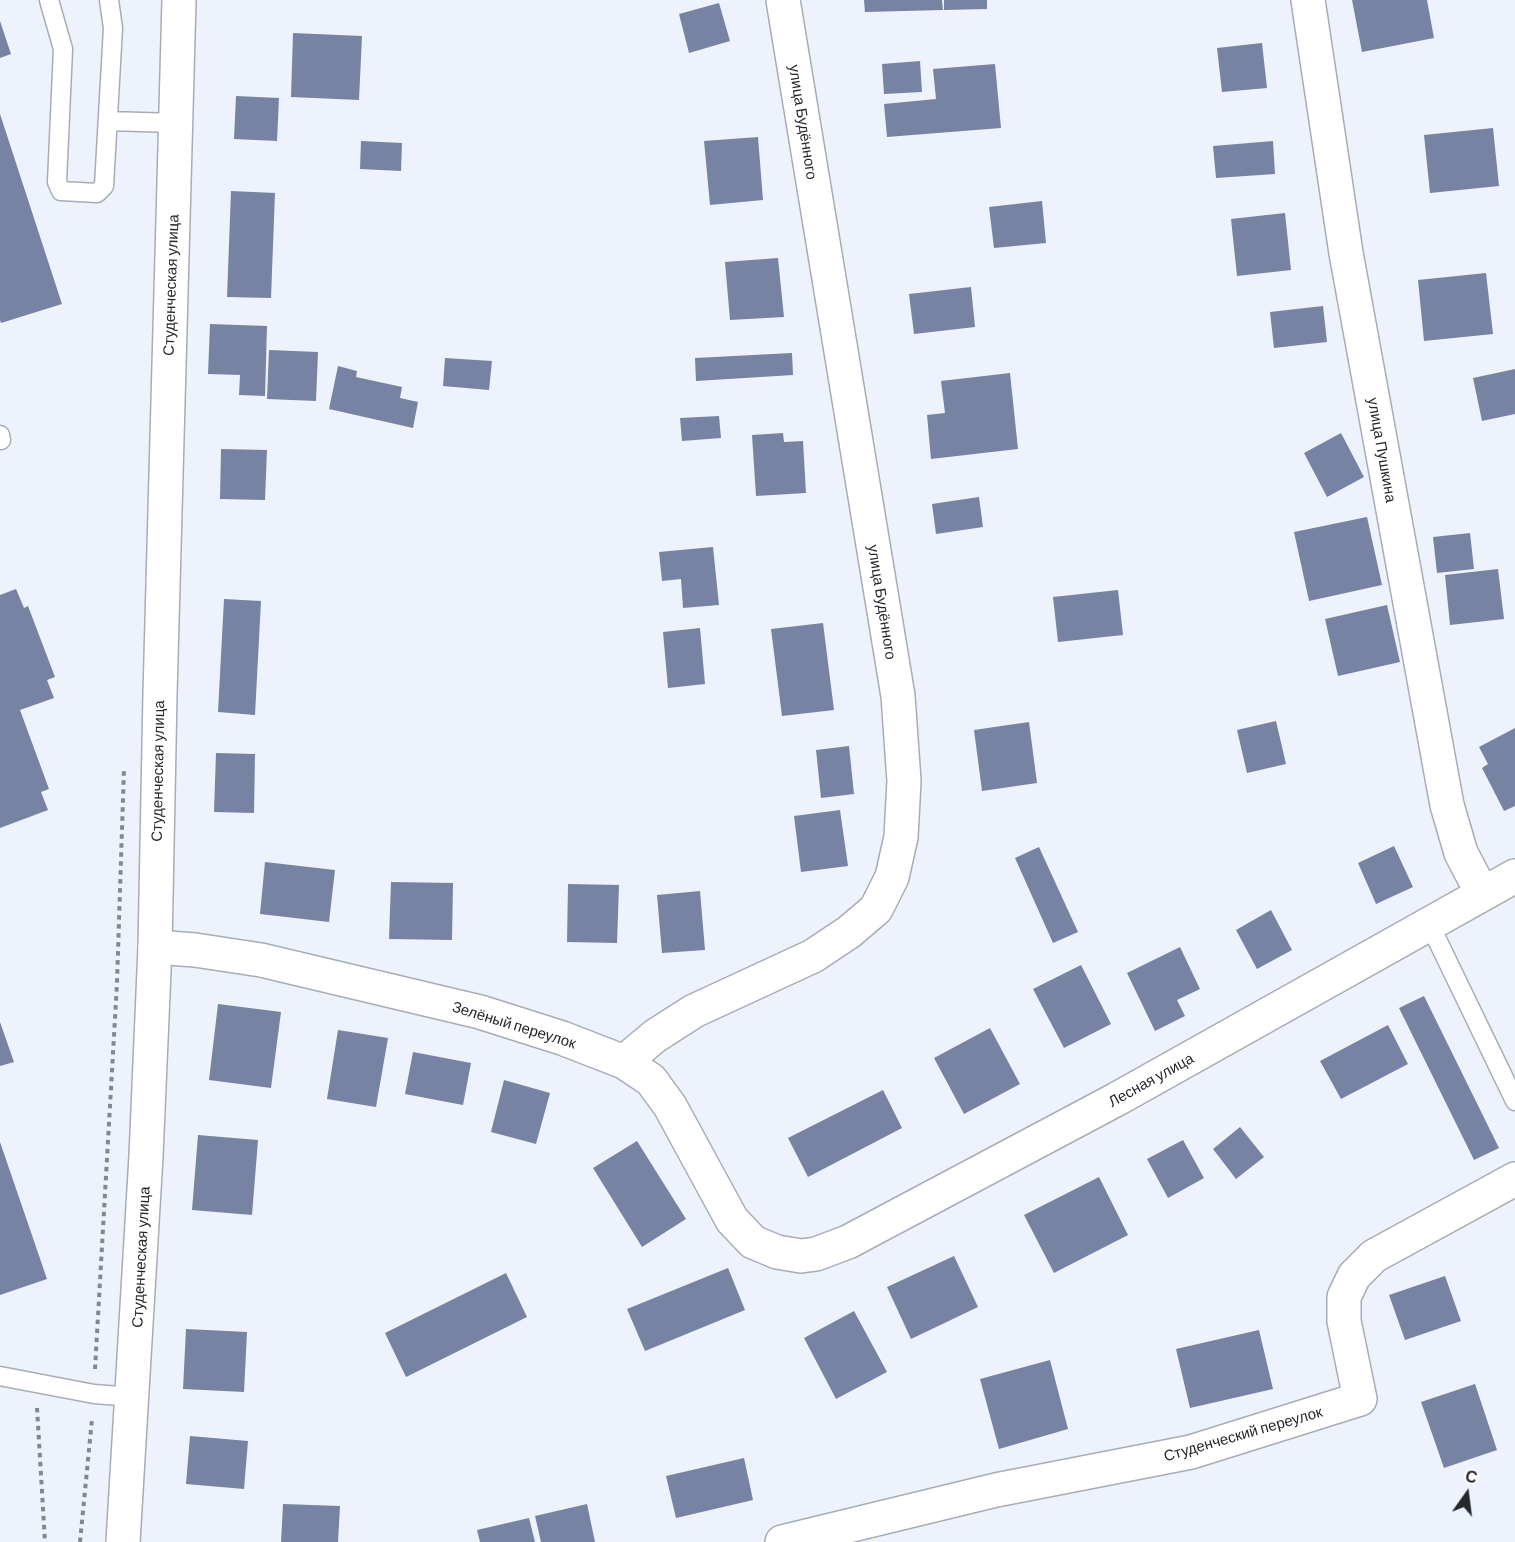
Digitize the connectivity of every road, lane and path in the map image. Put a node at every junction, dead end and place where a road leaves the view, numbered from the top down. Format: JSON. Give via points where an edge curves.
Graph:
{"nodes":[{"id":1,"x":50,"y":0,"type":"edge"},
{"id":2,"x":109,"y":0,"type":"edge"},
{"id":3,"x":179,"y":0,"type":"edge"},
{"id":4,"x":783,"y":0,"type":"edge"},
{"id":5,"x":1308,"y":0,"type":"edge"},
{"id":6,"x":108,"y":121,"type":"junction"},
{"id":7,"x":175,"y":123,"type":"junction"},
{"id":8,"x":1515,"y":876,"type":"edge"},
{"id":9,"x":1482,"y":893,"type":"junction"},
{"id":10,"x":1429,"y":923,"type":"junction"},
{"id":11,"x":155,"y":947,"type":"junction"},
{"id":12,"x":117,"y":983,"type":"dead end"},
{"id":13,"x":624,"y":1062,"type":"junction"},
{"id":14,"x":1515,"y":1101,"type":"edge"},
{"id":15,"x":1515,"y":1179,"type":"edge"},
{"id":16,"x":777,"y":1252,"type":"joint"},
{"id":17,"x":0,"y":1376,"type":"edge"},
{"id":18,"x":94,"y":1394,"type":"junction"},
{"id":19,"x":133,"y":1397,"type":"junction"},
{"id":20,"x":36,"y":1401,"type":"dead end"},
{"id":21,"x":45,"y":1542,"type":"edge"},
{"id":22,"x":80,"y":1542,"type":"edge"},
{"id":23,"x":123,"y":1542,"type":"edge"},
{"id":24,"x":782,"y":1542,"type":"edge"}],
"edges":[{"from":1,"to":6,"type":"lane","via":[[63,48],[57,182],[61,191],[97,193],[104,186]]},
{"from":2,"to":6,"type":"lane","via":[[113,28]]},
{"from":3,"to":7,"type":"street","name":"Студенческая улица"},
{"from":4,"to":13,"type":"street","name":"улица Будённого","via":[[898,696],[904,781],[901,837],[892,877],[876,909],[849,933],[813,956],[694,1011]]},
{"from":5,"to":9,"type":"street","name":"улица Пушкина","via":[[1346,253],[1447,805],[1461,853]]},
{"from":6,"to":7,"type":"lane"},
{"from":7,"to":11,"type":"street","name":"Студенческая улица"},
{"from":8,"to":9,"type":"street","name":"Лесная улица"},
{"from":9,"to":10,"type":"street","name":"Лесная улица"},
{"from":10,"to":14,"type":"lane"},
{"from":10,"to":16,"type":"street","name":"Лесная улица","via":[[1117,1099],[848,1242],[816,1254]]},
{"from":11,"to":13,"type":"street","name":"Зелёный переулок","via":[[261,960],[480,1012]]},
{"from":11,"to":19,"type":"street","name":"Студенческая улица"},
{"from":12,"to":18,"type":"path"},
{"from":13,"to":16,"type":"street","name":"Зелёный переулок","via":[[651,1080],[670,1106],[732,1220],[753,1242]]},
{"from":15,"to":24,"type":"street","name":"Студенческий переулок","via":[[1374,1256],[1354,1276],[1344,1297],[1344,1321],[1360,1399],[1191,1452],[996,1490]]},
{"from":17,"to":18,"type":"lane"},
{"from":18,"to":19,"type":"lane"},
{"from":18,"to":22,"type":"path"},
{"from":19,"to":23,"type":"street","name":"Студенческая улица"},
{"from":20,"to":21,"type":"path"}]}
